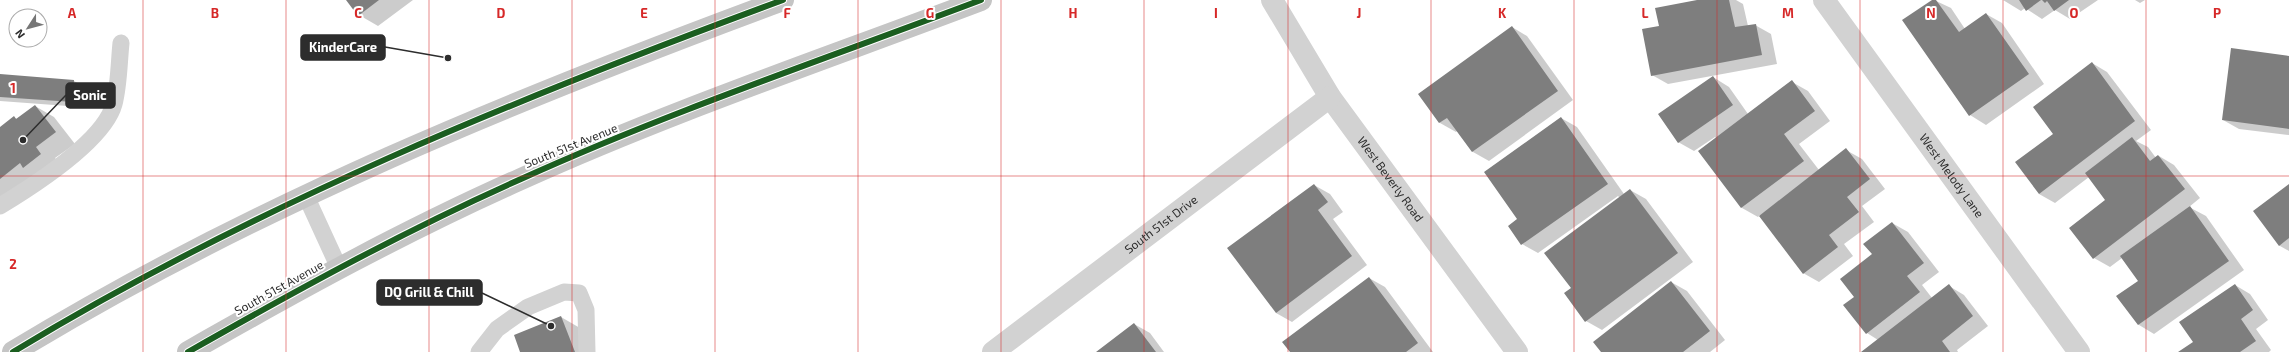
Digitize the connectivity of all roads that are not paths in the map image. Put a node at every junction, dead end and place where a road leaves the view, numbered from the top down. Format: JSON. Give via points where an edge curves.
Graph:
{"nodes":[{"id":1,"x":783,"y":0,"type":"edge"},
{"id":2,"x":981,"y":0,"type":"edge"},
{"id":3,"x":1272,"y":0,"type":"edge"},
{"id":4,"x":1824,"y":0,"type":"edge"},
{"id":5,"x":121,"y":43,"type":"dead end"},
{"id":6,"x":1330,"y":97,"type":"junction"},
{"id":7,"x":306,"y":196,"type":"junction"},
{"id":8,"x":0,"y":206,"type":"edge"},
{"id":9,"x":339,"y":268,"type":"junction"},
{"id":10,"x":13,"y":352,"type":"edge"},
{"id":11,"x":188,"y":352,"type":"edge"},
{"id":12,"x":479,"y":352,"type":"edge"},
{"id":13,"x":587,"y":352,"type":"edge"},
{"id":14,"x":993,"y":352,"type":"edge"},
{"id":15,"x":1517,"y":352,"type":"edge"},
{"id":16,"x":2079,"y":352,"type":"edge"}],
"edges":[{"from":1,"to":7,"type":"main road","via":[[531,97],[425,141]]},
{"from":2,"to":9,"type":"main road","name":"South 51st Avenue","via":[[694,108],[545,169],[428,222]]},
{"from":3,"to":6,"type":"street","name":"West Beverly Road"},
{"from":4,"to":16,"type":"street","name":"West Melody Lane"},
{"from":5,"to":8,"type":"lane","via":[[114,104],[105,124],[72,156]]},
{"from":6,"to":14,"type":"street","name":"South 51st Drive"},
{"from":6,"to":15,"type":"street","name":"West Beverly Road"},
{"from":7,"to":9,"type":"lane"},
{"from":7,"to":10,"type":"main road","via":[[234,230]]},
{"from":9,"to":11,"type":"main road","name":"South 51st Avenue"},
{"from":12,"to":13,"type":"lane","via":[[497,329],[528,307],[564,292],[580,293],[586,310]]}]}
